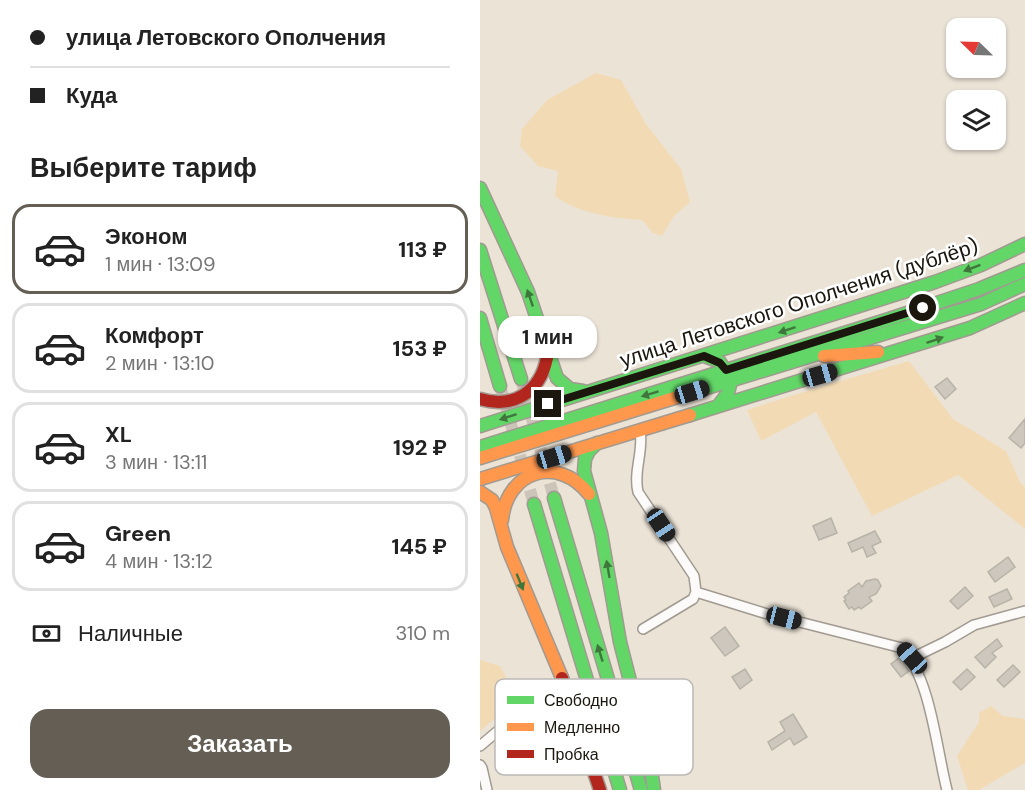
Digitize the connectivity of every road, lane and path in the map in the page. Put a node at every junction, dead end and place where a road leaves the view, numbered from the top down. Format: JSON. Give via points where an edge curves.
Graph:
{"nodes":[{"id":1,"x":480,"y":188,"type":"edge"},
{"id":2,"x":1025,"y":244,"type":"edge"},
{"id":3,"x":480,"y":250,"type":"edge"},
{"id":4,"x":1025,"y":270,"type":"edge"},
{"id":5,"x":1025,"y":284,"type":"edge"},
{"id":6,"x":1025,"y":303,"type":"edge"},
{"id":7,"x":480,"y":318,"type":"edge"},
{"id":8,"x":904,"y":350,"type":"junction"},
{"id":9,"x":548,"y":354,"type":"junction"},
{"id":10,"x":704,"y":356,"type":"junction"},
{"id":11,"x":802,"y":358,"type":"junction"},
{"id":12,"x":728,"y":375,"type":"junction"},
{"id":13,"x":521,"y":380,"type":"tunnel mouth"},
{"id":14,"x":500,"y":386,"type":"tunnel mouth"},
{"id":15,"x":589,"y":391,"type":"junction"},
{"id":16,"x":480,"y":399,"type":"edge"},
{"id":17,"x":718,"y":406,"type":"junction"},
{"id":18,"x":480,"y":426,"type":"edge"},
{"id":19,"x":640,"y":430,"type":"junction"},
{"id":20,"x":598,"y":443,"type":"junction"},
{"id":21,"x":480,"y":447,"type":"edge"},
{"id":22,"x":480,"y":458,"type":"edge"},
{"id":23,"x":480,"y":479,"type":"edge"},
{"id":24,"x":480,"y":492,"type":"edge"},
{"id":25,"x":590,"y":495,"type":"junction"},
{"id":26,"x":554,"y":498,"type":"tunnel mouth"},
{"id":27,"x":534,"y":504,"type":"tunnel mouth"},
{"id":28,"x":501,"y":526,"type":"junction"},
{"id":29,"x":696,"y":592,"type":"junction"},
{"id":30,"x":1025,"y":611,"type":"edge"},
{"id":31,"x":643,"y":629,"type":"dead end"},
{"id":32,"x":912,"y":658,"type":"junction"},
{"id":33,"x":562,"y":679,"type":"edge"},
{"id":34,"x":587,"y":679,"type":"edge"},
{"id":35,"x":607,"y":679,"type":"edge"},
{"id":36,"x":629,"y":679,"type":"edge"},
{"id":37,"x":495,"y":733,"type":"edge"},
{"id":38,"x":480,"y":746,"type":"edge"},
{"id":39,"x":480,"y":765,"type":"edge"},
{"id":40,"x":595,"y":775,"type":"edge"},
{"id":41,"x":615,"y":775,"type":"edge"},
{"id":42,"x":636,"y":775,"type":"edge"},
{"id":43,"x":652,"y":775,"type":"edge"},
{"id":44,"x":487,"y":790,"type":"edge"},
{"id":45,"x":600,"y":790,"type":"edge"},
{"id":46,"x":620,"y":790,"type":"edge"},
{"id":47,"x":640,"y":790,"type":"edge"},
{"id":48,"x":654,"y":790,"type":"edge"},
{"id":49,"x":947,"y":790,"type":"edge"}],
"edges":[{"from":9,"to":1,"type":"street","one_way":true,"via":[[528,292]]},
{"from":2,"to":10,"type":"street","name":"улица Летовского Ополчения (дублёр)","one_way":true,"via":[[949,277]]},
{"from":3,"to":13,"type":"street"},
{"from":4,"to":12,"type":"street"},
{"from":5,"to":11,"type":"street","via":[[981,304]]},
{"from":8,"to":6,"type":"street","one_way":true,"via":[[970,328]]},
{"from":7,"to":14,"type":"street"},
{"from":8,"to":11,"type":"street"},
{"from":8,"to":17,"type":"street"},
{"from":9,"to":15,"type":"street","via":[[562,384]]},
{"from":9,"to":16,"type":"street","via":[[543,377],[530,392],[499,402]]},
{"from":10,"to":12,"type":"street","via":[[720,363]]},
{"from":10,"to":15,"type":"street","name":"улица Летовского Ополчения (дублёр)"},
{"from":11,"to":12,"type":"street"},
{"from":12,"to":17,"type":"street","via":[[728,393]]},
{"from":12,"to":21,"type":"street","one_way":true},
{"from":12,"to":22,"type":"street"},
{"from":15,"to":18,"type":"street","name":"улица Летовского Ополчения (дублёр)","one_way":true},
{"from":17,"to":19,"type":"street"},
{"from":19,"to":20,"type":"street"},
{"from":19,"to":29,"type":"street","via":[[643,442],[635,480],[638,492],[694,576]]},
{"from":20,"to":23,"type":"street"},
{"from":20,"to":25,"type":"street","via":[[589,451],[584,465]]},
{"from":24,"to":28,"type":"street","via":[[492,500]]},
{"from":25,"to":28,"type":"street","via":[[570,477],[545,472],[533,475],[513,487],[507,496]]},
{"from":36,"to":25,"type":"street","one_way":true},
{"from":35,"to":26,"type":"street","one_way":true},
{"from":27,"to":34,"type":"street"},
{"from":28,"to":33,"type":"street","one_way":true},
{"from":29,"to":31,"type":"street","via":[[693,599]]},
{"from":29,"to":32,"type":"street","via":[[897,645]]},
{"from":30,"to":32,"type":"street","via":[[974,625]]},
{"from":32,"to":49,"type":"street","via":[[925,690]]},
{"from":37,"to":38,"type":"street"},
{"from":39,"to":44,"type":"street"},
{"from":40,"to":45,"type":"street","one_way":true},
{"from":41,"to":46,"type":"street"},
{"from":47,"to":42,"type":"street","one_way":true},
{"from":48,"to":43,"type":"street","one_way":true}]}
